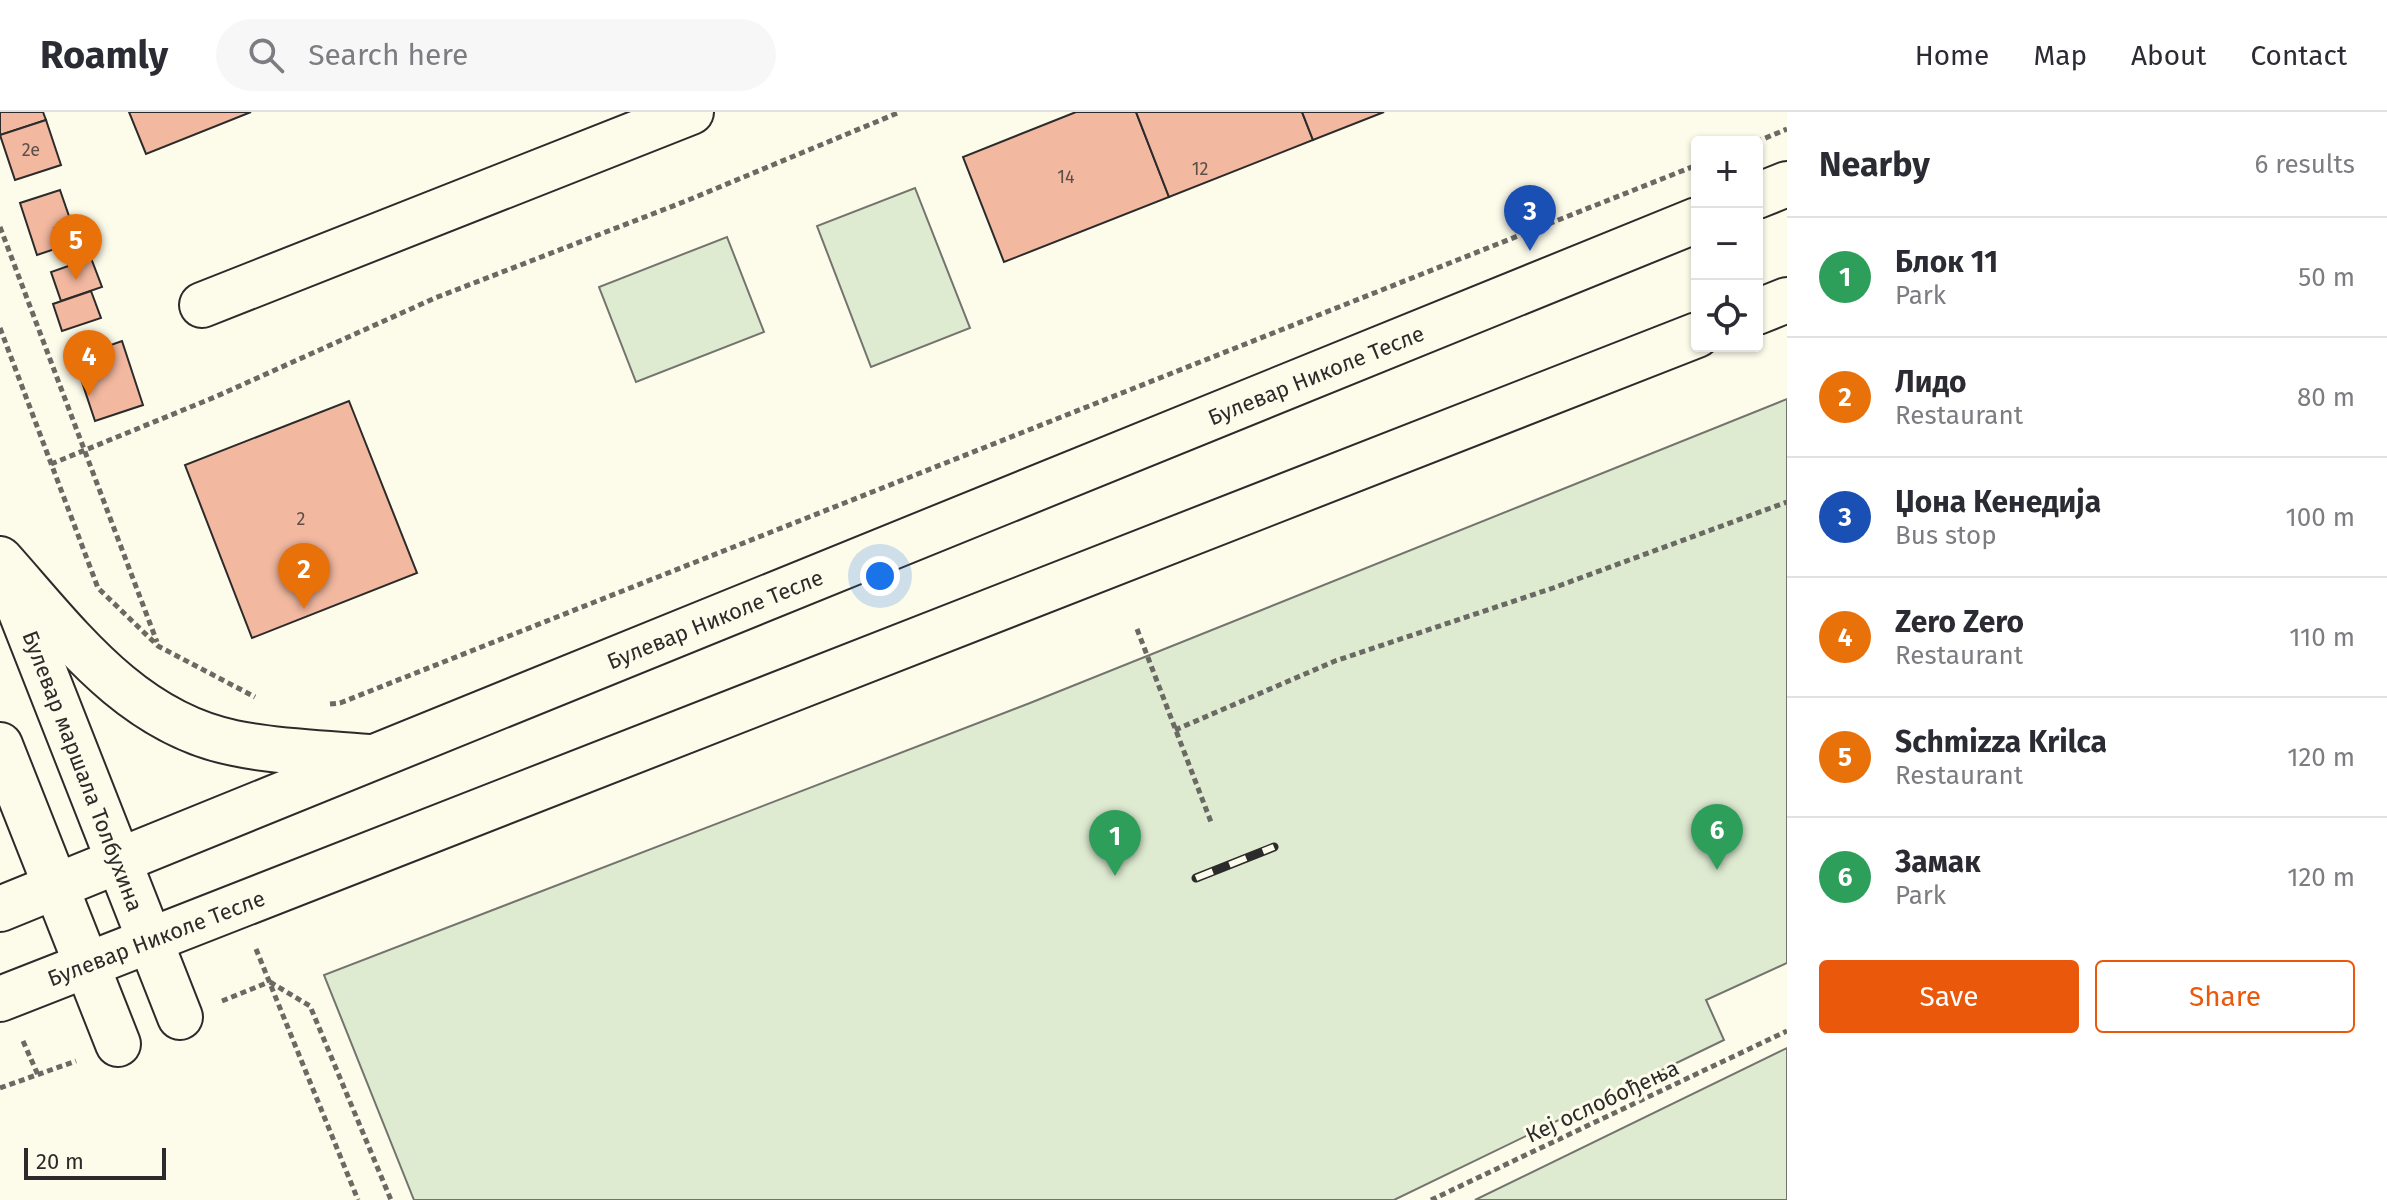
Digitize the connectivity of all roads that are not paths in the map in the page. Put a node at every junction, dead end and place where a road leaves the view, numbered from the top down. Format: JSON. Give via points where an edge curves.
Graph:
{"nodes":[{"id":1,"x":691,"y":112,"type":"edge"},
{"id":2,"x":1787,"y":184,"type":"edge"},
{"id":3,"x":1763,"y":194,"type":"edge"},
{"id":4,"x":1691,"y":222,"type":"edge"},
{"id":5,"x":1787,"y":300,"type":"edge"},
{"id":6,"x":202,"y":305,"type":"dead end"},
{"id":7,"x":1763,"y":310,"type":"edge"},
{"id":8,"x":1691,"y":337,"type":"edge"},
{"id":9,"x":0,"y":558,"type":"edge"},
{"id":10,"x":0,"y":745,"type":"edge"},
{"id":11,"x":374,"y":758,"type":"junction"},
{"id":12,"x":119,"y":860,"type":"junction"},
{"id":13,"x":55,"y":886,"type":"junction"},
{"id":14,"x":0,"y":909,"type":"edge"},
{"id":15,"x":149,"y":940,"type":"junction"},
{"id":16,"x":87,"y":966,"type":"junction"},
{"id":17,"x":0,"y":999,"type":"edge"},
{"id":18,"x":180,"y":1017,"type":"dead end"},
{"id":19,"x":118,"y":1044,"type":"road end"}],
"edges":[{"from":1,"to":6,"type":"main road"},
{"from":2,"to":3,"type":"main road"},
{"from":4,"to":11,"type":"main road","name":"Булевар Николе Тесле"},
{"from":5,"to":7,"type":"main road"},
{"from":8,"to":15,"type":"main road","name":"Булевар Николе Тесле"},
{"from":9,"to":11,"type":"main road","via":[[89,659],[163,719],[234,743]]},
{"from":9,"to":12,"type":"main road","name":"Булевар маршала Толбухина"},
{"from":10,"to":13,"type":"main road"},
{"from":11,"to":12,"type":"main road","name":"Булевар Николе Тесле"},
{"from":12,"to":13,"type":"main road","name":"Булевар Николе Тесле"},
{"from":12,"to":15,"type":"main road","name":"Булевар маршала Толбухина"},
{"from":13,"to":14,"type":"main road","name":"Булевар Николе Тесле"},
{"from":13,"to":16,"type":"main road"},
{"from":15,"to":16,"type":"main road","name":"Булевар Николе Тесле"},
{"from":15,"to":18,"type":"main road","name":"Булевар маршала Толбухина"},
{"from":16,"to":17,"type":"main road","name":"Булевар Николе Тесле"},
{"from":16,"to":19,"type":"main road"}]}
